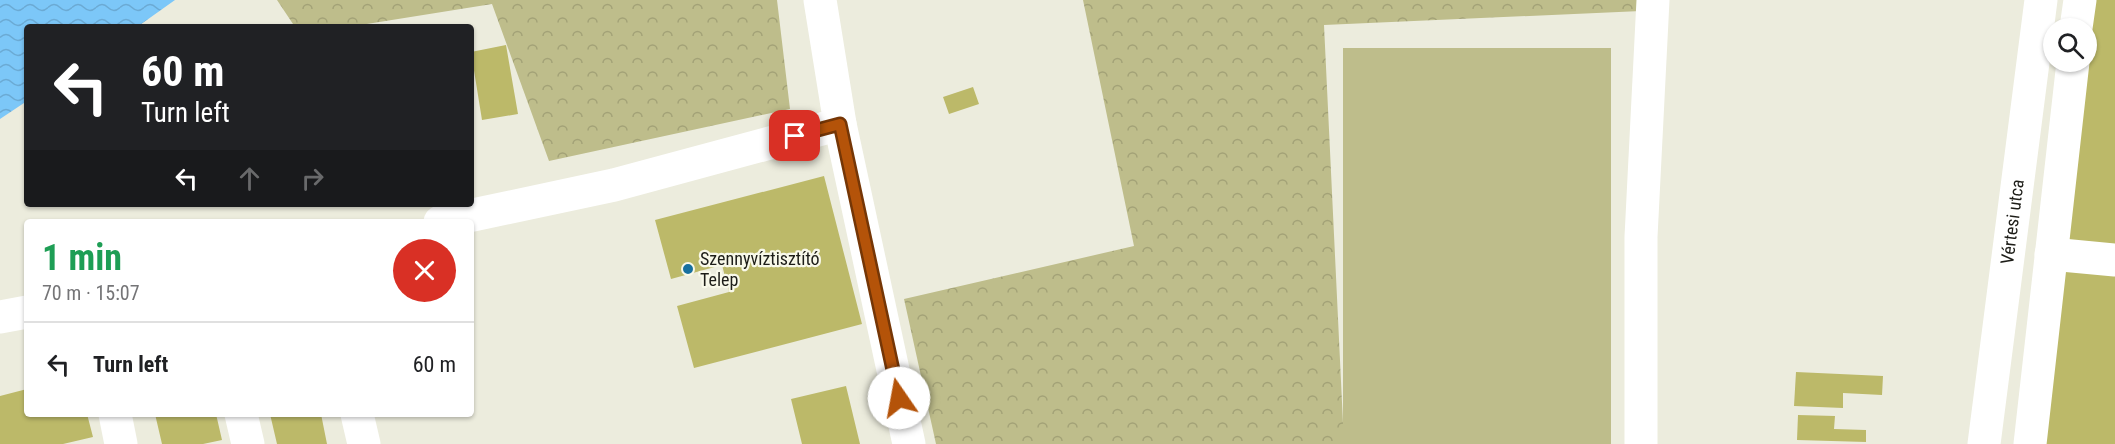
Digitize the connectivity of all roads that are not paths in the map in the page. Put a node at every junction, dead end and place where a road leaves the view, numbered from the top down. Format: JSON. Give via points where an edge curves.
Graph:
{"nodes":[{"id":1,"x":820,"y":0,"type":"edge"},
{"id":2,"x":1653,"y":0,"type":"edge"},
{"id":3,"x":2041,"y":0,"type":"edge"},
{"id":4,"x":2080,"y":0,"type":"edge"},
{"id":5,"x":2077,"y":18,"type":"edge"},
{"id":6,"x":2072,"y":72,"type":"edge"},
{"id":7,"x":840,"y":124,"type":"junction"},
{"id":8,"x":454,"y":219,"type":"edge"},
{"id":9,"x":2050,"y":254,"type":"junction"},
{"id":10,"x":2115,"y":261,"type":"edge"},
{"id":11,"x":24,"y":313,"type":"edge"},
{"id":12,"x":0,"y":317,"type":"edge"},
{"id":13,"x":116,"y":417,"type":"edge"},
{"id":14,"x":242,"y":417,"type":"edge"},
{"id":15,"x":358,"y":417,"type":"edge"},
{"id":16,"x":121,"y":444,"type":"edge"},
{"id":17,"x":248,"y":444,"type":"edge"},
{"id":18,"x":364,"y":444,"type":"edge"},
{"id":19,"x":909,"y":444,"type":"edge"},
{"id":20,"x":1641,"y":444,"type":"edge"},
{"id":21,"x":1984,"y":444,"type":"edge"},
{"id":22,"x":2030,"y":444,"type":"edge"}],
"edges":[{"from":1,"to":7,"type":"street"},
{"from":2,"to":20,"type":"street","via":[[1641,237]]},
{"from":3,"to":21,"type":"street","name":"Vértesi utca"},
{"from":4,"to":5,"type":"street"},
{"from":6,"to":9,"type":"street"},
{"from":7,"to":8,"type":"street","via":[[614,185]]},
{"from":7,"to":19,"type":"street"},
{"from":9,"to":10,"type":"street"},
{"from":9,"to":22,"type":"street"},
{"from":11,"to":12,"type":"street"},
{"from":13,"to":16,"type":"street"},
{"from":14,"to":17,"type":"street"},
{"from":15,"to":18,"type":"street"}]}
